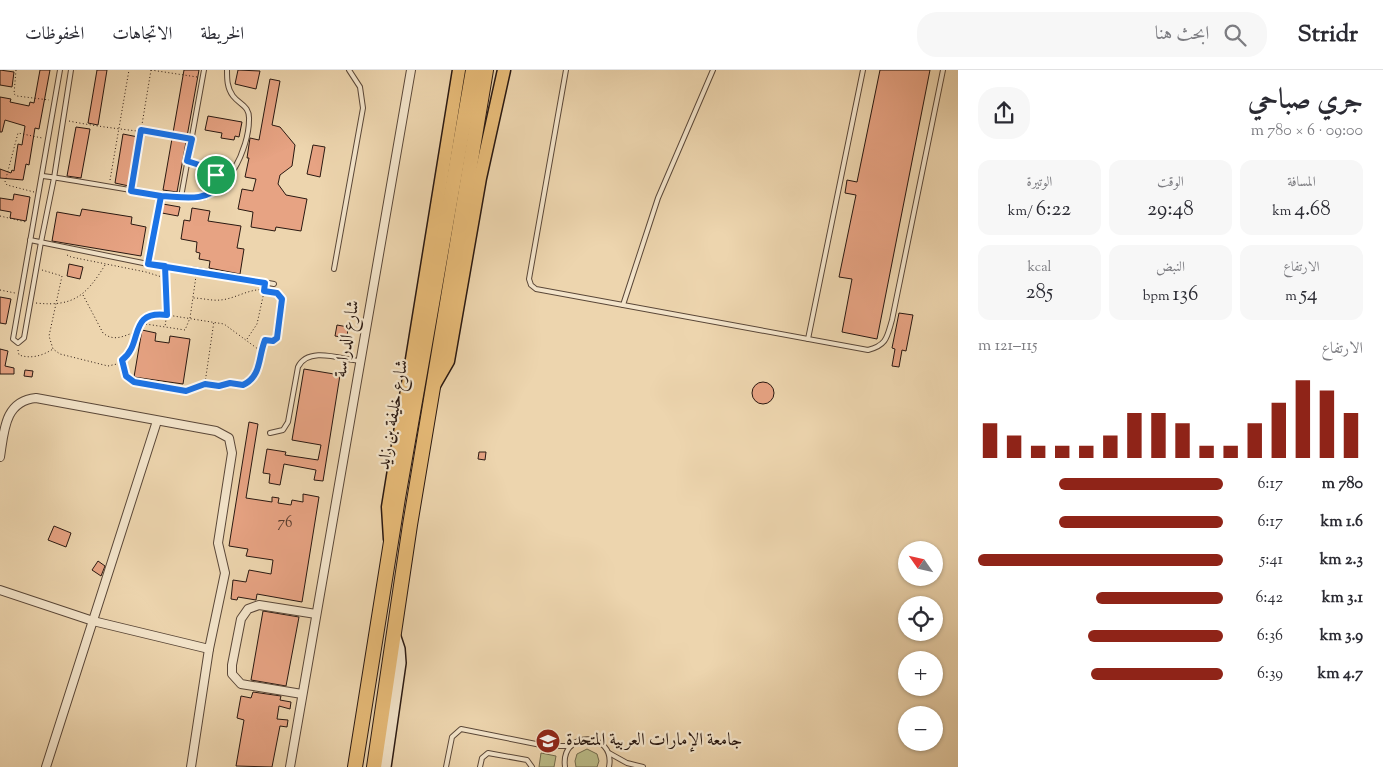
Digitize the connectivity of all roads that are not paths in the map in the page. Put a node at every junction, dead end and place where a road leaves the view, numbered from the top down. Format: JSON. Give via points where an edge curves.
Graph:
{"nodes":[{"id":1,"x":60,"y":70,"type":"edge"},
{"id":2,"x":71,"y":70,"type":"edge"},
{"id":3,"x":204,"y":70,"type":"edge"},
{"id":4,"x":227,"y":70,"type":"edge"},
{"id":5,"x":349,"y":70,"type":"edge"},
{"id":6,"x":411,"y":70,"type":"edge"},
{"id":7,"x":459,"y":70,"type":"edge"},
{"id":8,"x":473,"y":70,"type":"edge"},
{"id":9,"x":486,"y":70,"type":"edge"},
{"id":10,"x":504,"y":70,"type":"edge"},
{"id":11,"x":566,"y":70,"type":"edge"},
{"id":12,"x":713,"y":70,"type":"edge"},
{"id":13,"x":863,"y":70,"type":"edge"},
{"id":14,"x":943,"y":70,"type":"edge"},
{"id":15,"x":53,"y":111,"type":"junction"},
{"id":16,"x":64,"y":113,"type":"junction"},
{"id":17,"x":43,"y":176,"type":"junction"},
{"id":18,"x":54,"y":178,"type":"junction"},
{"id":19,"x":161,"y":196,"type":"junction"},
{"id":20,"x":181,"y":197,"type":"junction"},
{"id":21,"x":30,"y":240,"type":"junction"},
{"id":22,"x":41,"y":242,"type":"junction"},
{"id":23,"x":148,"y":264,"type":"junction"},
{"id":24,"x":334,"y":269,"type":"dead end"},
{"id":25,"x":274,"y":284,"type":"dead end"},
{"id":26,"x":623,"y":305,"type":"junction"},
{"id":27,"x":808,"y":339,"type":"junction"},
{"id":28,"x":359,"y":361,"type":"junction"},
{"id":29,"x":433,"y":388,"type":"junction"},
{"id":30,"x":157,"y":421,"type":"junction"},
{"id":31,"x":270,"y":433,"type":"dead end"},
{"id":32,"x":0,"y":457,"type":"edge"},
{"id":33,"x":391,"y":543,"type":"junction"},
{"id":34,"x":0,"y":590,"type":"edge"},
{"id":35,"x":316,"y":614,"type":"junction"},
{"id":36,"x":93,"y":621,"type":"junction"},
{"id":37,"x":395,"y":637,"type":"junction"},
{"id":38,"x":209,"y":649,"type":"junction"},
{"id":39,"x":302,"y":694,"type":"junction"},
{"id":40,"x":571,"y":746,"type":"junction"},
{"id":41,"x":608,"y":752,"type":"junction"},
{"id":42,"x":46,"y":767,"type":"edge"},
{"id":43,"x":191,"y":767,"type":"edge"},
{"id":44,"x":290,"y":767,"type":"edge"},
{"id":45,"x":355,"y":767,"type":"edge"},
{"id":46,"x":374,"y":767,"type":"edge"},
{"id":47,"x":385,"y":767,"type":"edge"},
{"id":48,"x":446,"y":767,"type":"edge"},
{"id":49,"x":480,"y":767,"type":"edge"},
{"id":50,"x":532,"y":767,"type":"edge"},
{"id":51,"x":565,"y":767,"type":"edge"},
{"id":52,"x":609,"y":767,"type":"edge"},
{"id":53,"x":644,"y":767,"type":"edge"}],
"edges":[{"from":1,"to":15,"type":"lane"},
{"from":2,"to":16,"type":"lane"},
{"from":3,"to":20,"type":"lane"},
{"from":4,"to":20,"type":"lane","via":[[229,88],[249,113],[240,160],[222,184],[206,196],[196,199]]},
{"from":5,"to":24,"type":"lane","via":[[360,87],[363,108]]},
{"from":6,"to":28,"type":"street","name":"شارع الدراسة"},
{"from":7,"to":33,"type":"main road","via":[[388,506]]},
{"from":8,"to":33,"type":"highway","name":"شارع خليفة بن زايد"},
{"from":9,"to":29,"type":"highway","name":"شارع خليفة بن زايد"},
{"from":10,"to":29,"type":"main road","via":[[478,187],[448,360]]},
{"from":11,"to":26,"type":"lane","via":[[529,279],[536,289]]},
{"from":12,"to":26,"type":"lane","via":[[658,198]]},
{"from":13,"to":27,"type":"lane"},
{"from":14,"to":27,"type":"lane","via":[[887,338],[880,347],[868,350]]},
{"from":15,"to":16,"type":"lane"},
{"from":15,"to":17,"type":"lane"},
{"from":16,"to":18,"type":"lane"},
{"from":17,"to":18,"type":"lane"},
{"from":17,"to":21,"type":"lane"},
{"from":18,"to":19,"type":"lane"},
{"from":18,"to":22,"type":"lane"},
{"from":19,"to":20,"type":"lane"},
{"from":19,"to":23,"type":"lane"},
{"from":21,"to":22,"type":"lane"},
{"from":21,"to":22,"type":"lane","via":[[13,339],[18,343],[24,338]]},
{"from":22,"to":23,"type":"lane"},
{"from":23,"to":25,"type":"lane"},
{"from":26,"to":27,"type":"lane"},
{"from":28,"to":31,"type":"lane","via":[[315,355],[303,360],[298,367],[288,422],[283,430]]},
{"from":28,"to":35,"type":"street","name":"شارع الدراسة"},
{"from":29,"to":37,"type":"highway","name":"شارع خليفة بن زايد"},
{"from":30,"to":32,"type":"street","via":[[28,399],[9,413]]},
{"from":30,"to":36,"type":"street"},
{"from":30,"to":38,"type":"street","via":[[221,432],[232,443],[218,546],[225,573]]},
{"from":33,"to":45,"type":"highway","name":"شارع خليفة بن زايد"},
{"from":34,"to":36,"type":"street"},
{"from":35,"to":39,"type":"street","name":"شارع الدراسة"},
{"from":35,"to":39,"type":"street","via":[[259,605],[248,609],[241,619],[232,665],[232,674],[241,684]]},
{"from":36,"to":38,"type":"street"},
{"from":36,"to":42,"type":"street"},
{"from":37,"to":46,"type":"highway","name":"شارع خليفة بن زايد"},
{"from":37,"to":47,"type":"street","via":[[400,663]]},
{"from":38,"to":43,"type":"street"},
{"from":39,"to":44,"type":"street","name":"شارع الدراسة"},
{"from":40,"to":41,"type":"lane","via":[[580,740],[591,739]]},
{"from":40,"to":48,"type":"lane","via":[[546,746],[461,730],[452,737]]},
{"from":40,"to":51,"type":"lane","via":[[565,756]]},
{"from":41,"to":52,"type":"lane"},
{"from":41,"to":53,"type":"lane","via":[[627,763]]},
{"from":49,"to":50,"type":"lane","via":[[482,758],[488,753],[527,760]]}]}
